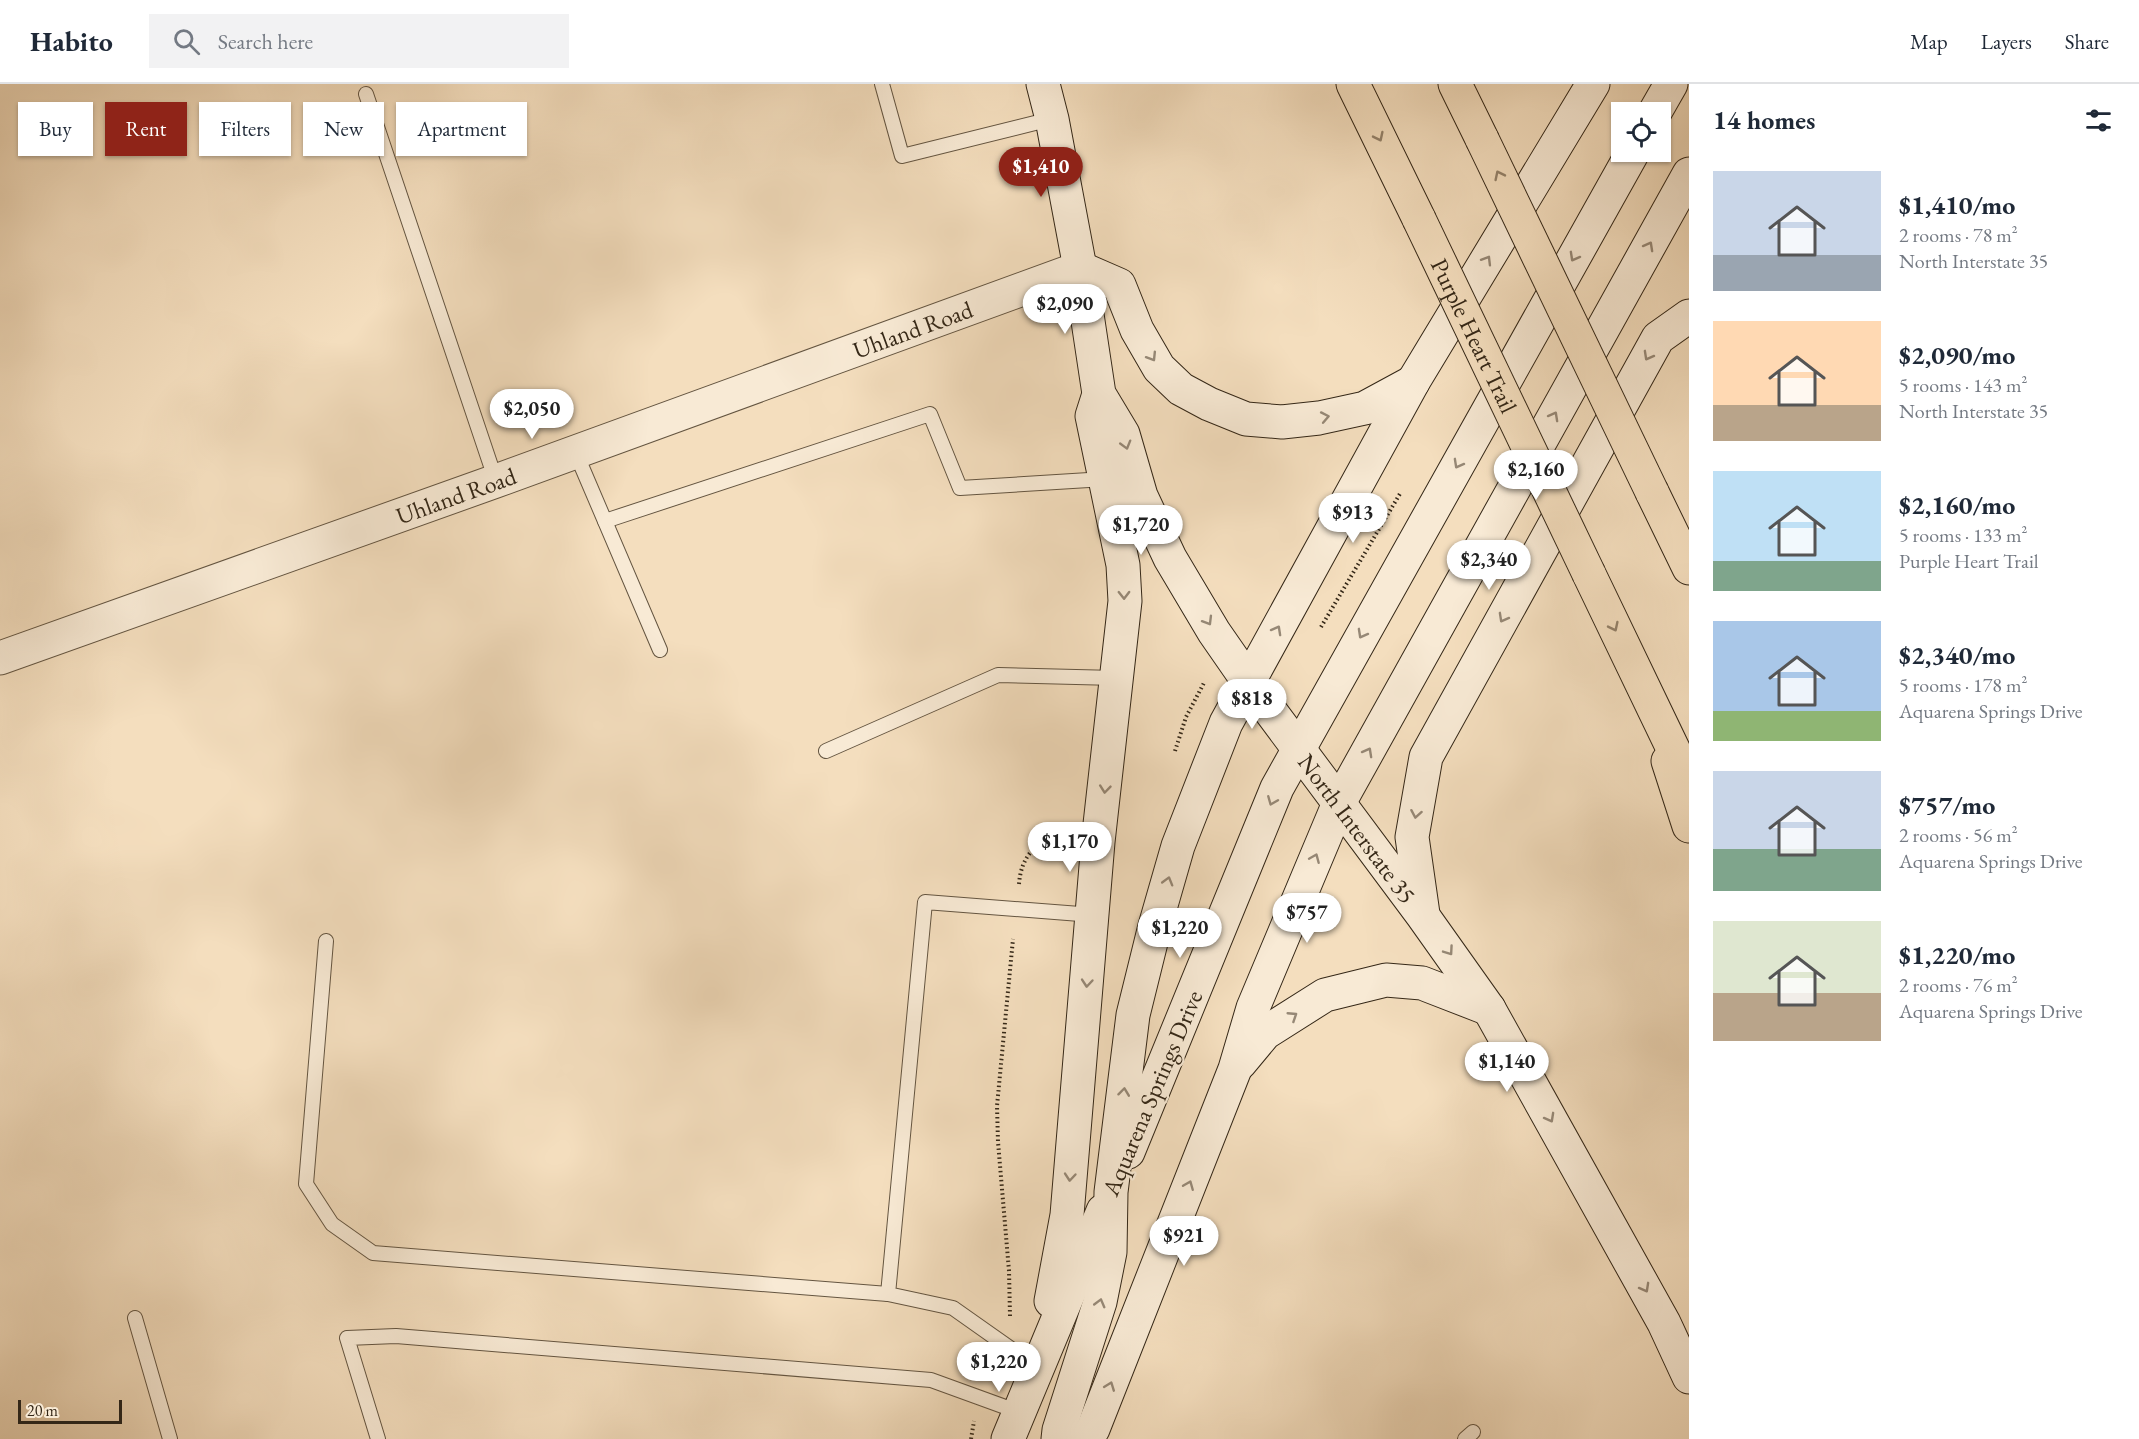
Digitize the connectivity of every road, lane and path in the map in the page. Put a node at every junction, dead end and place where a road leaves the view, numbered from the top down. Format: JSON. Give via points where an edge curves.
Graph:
{"nodes":[{"id":1,"x":882,"y":84,"type":"edge"},
{"id":2,"x":1043,"y":84,"type":"edge"},
{"id":3,"x":1353,"y":84,"type":"edge"},
{"id":4,"x":1455,"y":84,"type":"edge"},
{"id":5,"x":1593,"y":84,"type":"edge"},
{"id":6,"x":1671,"y":84,"type":"edge"},
{"id":7,"x":366,"y":93,"type":"dead end"},
{"id":8,"x":1661,"y":102,"type":"edge"},
{"id":9,"x":1052,"y":119,"type":"junction"},
{"id":10,"x":1627,"y":162,"type":"edge"},
{"id":11,"x":1689,"y":174,"type":"edge"},
{"id":12,"x":1080,"y":268,"type":"junction"},
{"id":13,"x":1689,"y":316,"type":"edge"},
{"id":14,"x":1413,"y":382,"type":"junction"},
{"id":15,"x":1100,"y":394,"type":"junction"},
{"id":16,"x":576,"y":451,"type":"junction"},
{"id":17,"x":1106,"y":479,"type":"junction"},
{"id":18,"x":496,"y":481,"type":"junction"},
{"id":19,"x":605,"y":521,"type":"junction"},
{"id":20,"x":1689,"y":568,"type":"edge"},
{"id":21,"x":660,"y":650,"type":"dead end"},
{"id":22,"x":0,"y":658,"type":"edge"},
{"id":23,"x":1116,"y":678,"type":"junction"},
{"id":24,"x":1248,"y":681,"type":"junction"},
{"id":25,"x":1644,"y":688,"type":"junction"},
{"id":26,"x":1297,"y":749,"type":"junction"},
{"id":27,"x":826,"y":751,"type":"dead end"},
{"id":28,"x":1689,"y":782,"type":"edge"},
{"id":29,"x":1339,"y":803,"type":"junction"},
{"id":30,"x":1689,"y":826,"type":"edge"},
{"id":31,"x":1067,"y":838,"type":"dead end"},
{"id":32,"x":1019,"y":885,"type":"dead end"},
{"id":33,"x":1093,"y":915,"type":"junction"},
{"id":34,"x":1423,"y":916,"type":"junction"},
{"id":35,"x":1013,"y":939,"type":"dead end"},
{"id":36,"x":326,"y":941,"type":"dead end"},
{"id":37,"x":1490,"y":1009,"type":"junction"},
{"id":38,"x":1235,"y":1069,"type":"junction"},
{"id":39,"x":1111,"y":1192,"type":"junction"},
{"id":40,"x":888,"y":1294,"type":"junction"},
{"id":41,"x":1010,"y":1316,"type":"dead end"},
{"id":42,"x":135,"y":1318,"type":"dead end"},
{"id":43,"x":1038,"y":1368,"type":"junction"},
{"id":44,"x":1689,"y":1377,"type":"edge"},
{"id":45,"x":974,"y":1417,"type":"dead end"},
{"id":46,"x":1014,"y":1425,"type":"edge"},
{"id":47,"x":170,"y":1439,"type":"edge"},
{"id":48,"x":378,"y":1439,"type":"edge"},
{"id":49,"x":971,"y":1439,"type":"edge"},
{"id":50,"x":1058,"y":1439,"type":"edge"},
{"id":51,"x":1086,"y":1439,"type":"edge"}],
"edges":[{"from":1,"to":9,"type":"lane","via":[[902,156]]},
{"from":2,"to":9,"type":"main road","name":"North Interstate 35"},
{"from":3,"to":25,"type":"highway","name":"Purple Heart Trail","one_way":true,"bridge":true},
{"from":20,"to":4,"type":"highway","one_way":true,"bridge":true},
{"from":14,"to":5,"type":"main road","one_way":true},
{"from":6,"to":8,"type":"main road"},
{"from":7,"to":18,"type":"lane"},
{"from":9,"to":12,"type":"main road","name":"North Interstate 35"},
{"from":10,"to":26,"type":"main road","name":"Aquarena Springs Drive","one_way":true},
{"from":29,"to":11,"type":"main road","one_way":true},
{"from":12,"to":14,"type":"main road","one_way":true,"via":[[1119,285],[1146,348],[1180,389],[1246,419],[1282,422],[1365,408]]},
{"from":12,"to":15,"type":"main road","name":"North Interstate 35"},
{"from":12,"to":16,"type":"main road","name":"Uhland Road"},
{"from":13,"to":34,"type":"main road","one_way":true,"via":[[1658,338],[1426,757],[1412,837]]},
{"from":24,"to":14,"type":"main road","one_way":true},
{"from":15,"to":17,"type":"main road","via":[[1092,416]]},
{"from":15,"to":24,"type":"main road","name":"North Interstate 35","one_way":true,"via":[[1123,434],[1141,496],[1170,558]]},
{"from":16,"to":18,"type":"main road","name":"Uhland Road"},
{"from":16,"to":19,"type":"lane"},
{"from":17,"to":19,"type":"lane","via":[[960,488],[930,414]]},
{"from":17,"to":23,"type":"main road","one_way":true,"via":[[1123,565],[1125,602]]},
{"from":18,"to":22,"type":"main road","name":"Uhland Road"},
{"from":19,"to":21,"type":"lane"},
{"from":23,"to":27,"type":"lane","via":[[998,675]]},
{"from":23,"to":33,"type":"main road","one_way":true},
{"from":24,"to":26,"type":"main road","name":"North Interstate 35"},
{"from":39,"to":24,"type":"main road","one_way":true,"via":[[1134,1015],[1155,926],[1178,846],[1226,723]]},
{"from":25,"to":28,"type":"highway","name":"Purple Heart Trail"},
{"from":25,"to":30,"type":"highway"},
{"from":26,"to":29,"type":"main road","name":"North Interstate 35"},
{"from":26,"to":39,"type":"main road","name":"Aquarena Springs Drive","one_way":true,"via":[[1277,788]]},
{"from":29,"to":34,"type":"main road","name":"North Interstate 35"},
{"from":38,"to":29,"type":"main road","one_way":true,"via":[[1253,1008]]},
{"from":31,"to":32,"type":"path","via":[[1038,846],[1026,857]]},
{"from":33,"to":40,"type":"lane","via":[[925,902]]},
{"from":33,"to":43,"type":"main road","one_way":true,"via":[[1067,1215]]},
{"from":34,"to":37,"type":"main road","name":"North Interstate 35","one_way":true},
{"from":35,"to":41,"type":"path","via":[[997,1106]]},
{"from":36,"to":40,"type":"lane","via":[[306,1184],[332,1224],[373,1253]]},
{"from":38,"to":37,"type":"main road","one_way":true,"via":[[1265,1033],[1325,995],[1386,980],[1422,983]]},
{"from":37,"to":44,"type":"main road","name":"North Interstate 35","one_way":true,"via":[[1664,1323]]},
{"from":51,"to":38,"type":"main road","one_way":true},
{"from":39,"to":43,"type":"main road","name":"Aquarena Springs Drive"},
{"from":50,"to":39,"type":"main road","one_way":true,"via":[[1101,1302],[1110,1252]]},
{"from":40,"to":43,"type":"lane","via":[[953,1308]]},
{"from":42,"to":47,"type":"lane"},
{"from":43,"to":46,"type":"main road","name":"Aquarena Springs Drive"},
{"from":45,"to":49,"type":"path"},
{"from":46,"to":48,"type":"lane","via":[[931,1380],[396,1336],[347,1338]]}]}
